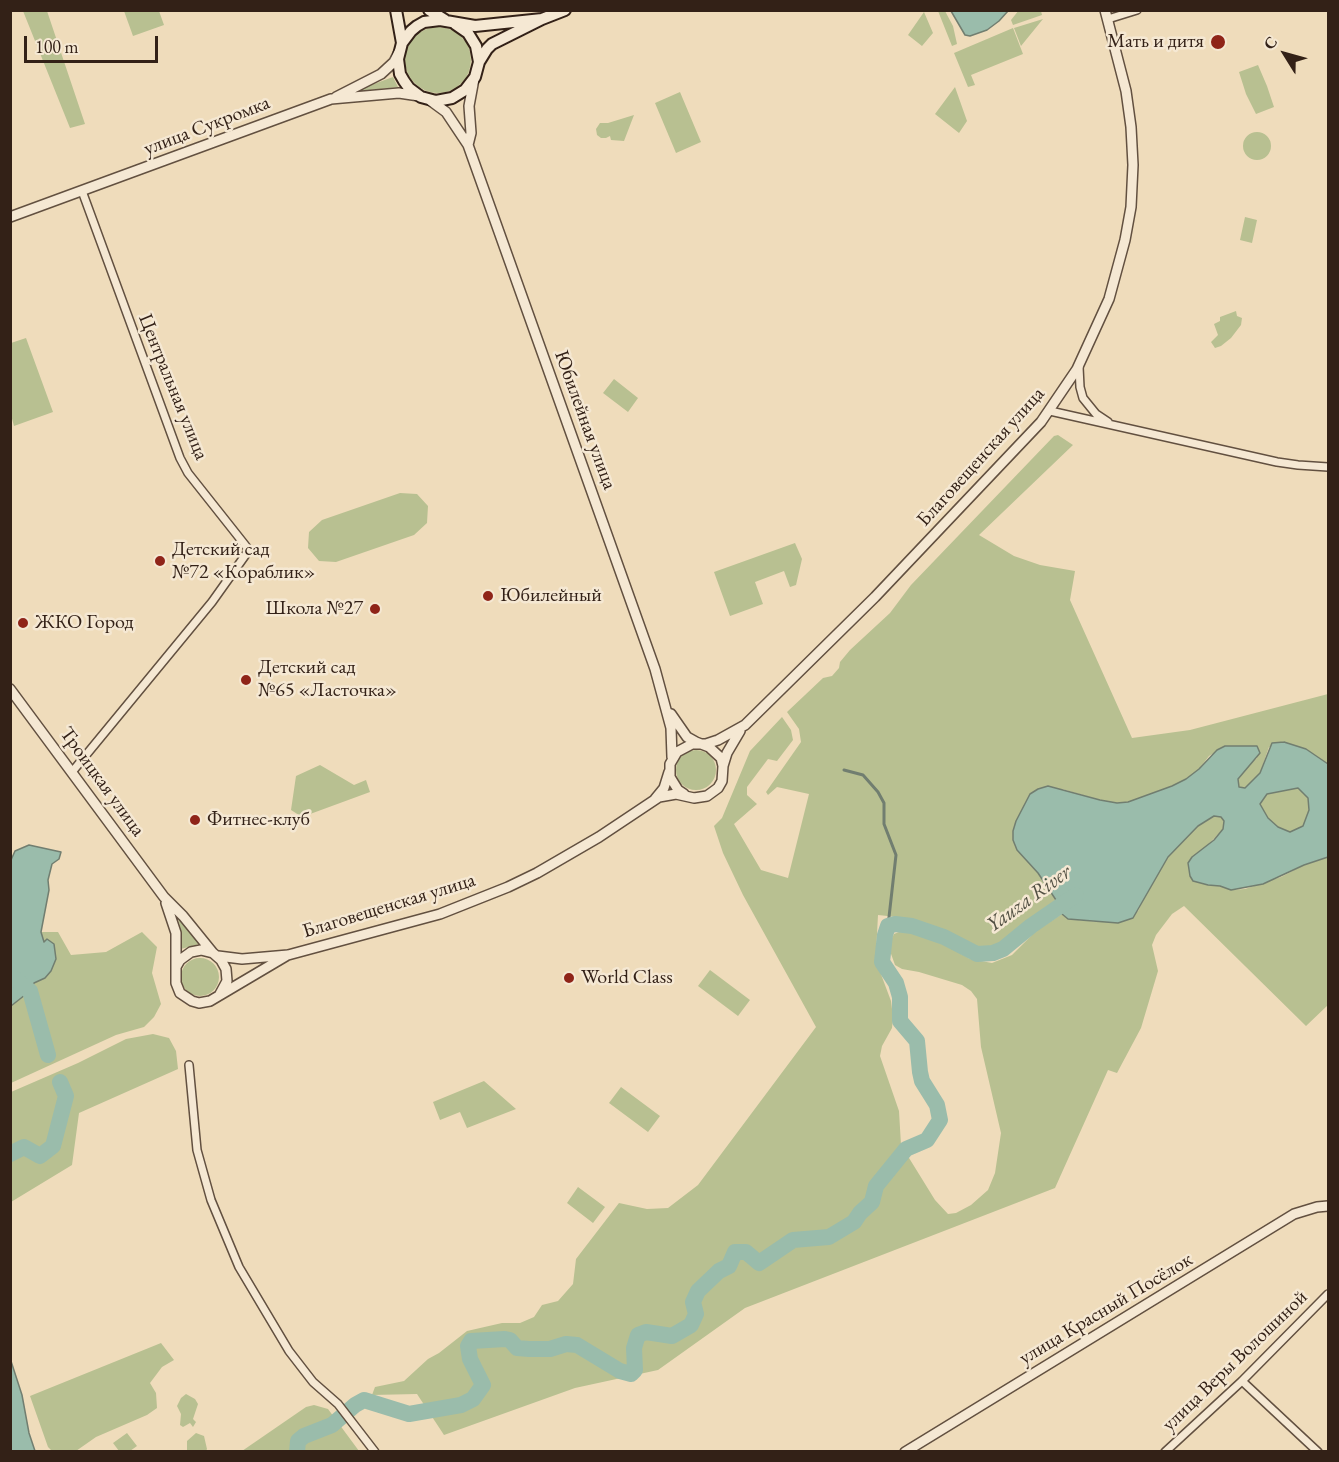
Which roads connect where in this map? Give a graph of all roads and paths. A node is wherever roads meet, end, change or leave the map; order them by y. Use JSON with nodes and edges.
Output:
{"nodes":[{"id":1,"x":396,"y":10,"type":"edge"},
{"id":2,"x":429,"y":10,"type":"edge"},
{"id":3,"x":565,"y":10,"type":"edge"},
{"id":4,"x":1137,"y":10,"type":"edge"},
{"id":5,"x":1107,"y":15,"type":"edge"},
{"id":6,"x":542,"y":19,"type":"junction"},
{"id":7,"x":452,"y":22,"type":"junction"},
{"id":8,"x":400,"y":47,"type":"junction"},
{"id":9,"x":479,"y":62,"type":"junction"},
{"id":10,"x":475,"y":77,"type":"junction"},
{"id":11,"x":425,"y":98,"type":"junction"},
{"id":12,"x":331,"y":99,"type":"junction"},
{"id":13,"x":468,"y":145,"type":"junction"},
{"id":14,"x":82,"y":191,"type":"junction"},
{"id":15,"x":10,"y":217,"type":"edge"},
{"id":16,"x":1080,"y":364,"type":"junction"},
{"id":17,"x":1050,"y":411,"type":"junction"},
{"id":18,"x":1116,"y":425,"type":"junction"},
{"id":19,"x":1329,"y":466,"type":"edge"},
{"id":20,"x":10,"y":689,"type":"edge"},
{"id":21,"x":667,"y":707,"type":"junction"},
{"id":22,"x":745,"y":725,"type":"junction"},
{"id":23,"x":701,"y":744,"type":"junction"},
{"id":24,"x":672,"y":759,"type":"junction"},
{"id":25,"x":723,"y":766,"type":"junction"},
{"id":26,"x":670,"y":769,"type":"junction"},
{"id":27,"x":72,"y":772,"type":"junction"},
{"id":28,"x":684,"y":794,"type":"junction"},
{"id":29,"x":655,"y":799,"type":"junction"},
{"id":30,"x":164,"y":897,"type":"junction"},
{"id":31,"x":215,"y":954,"type":"junction"},
{"id":32,"x":288,"y":955,"type":"junction"},
{"id":33,"x":176,"y":967,"type":"junction"},
{"id":34,"x":220,"y":994,"type":"junction"},
{"id":35,"x":189,"y":1065,"type":"dead end"},
{"id":36,"x":1329,"y":1206,"type":"edge"},
{"id":37,"x":1329,"y":1294,"type":"edge"},
{"id":38,"x":1242,"y":1381,"type":"junction"},
{"id":39,"x":375,"y":1452,"type":"edge"},
{"id":40,"x":905,"y":1452,"type":"edge"},
{"id":41,"x":1165,"y":1452,"type":"edge"},
{"id":42,"x":1318,"y":1452,"type":"edge"}],
"edges":[{"from":1,"to":8,"type":"main road"},
{"from":2,"to":7,"type":"main road"},
{"from":3,"to":6,"type":"main road"},
{"from":4,"to":5,"type":"street"},
{"from":5,"to":16,"type":"street","name":"Благовещенская улица"},
{"from":6,"to":7,"type":"main road"},
{"from":6,"to":9,"type":"main road"},
{"from":7,"to":8,"type":"main road"},
{"from":7,"to":9,"type":"main road"},
{"from":8,"to":11,"type":"main road"},
{"from":8,"to":12,"type":"street"},
{"from":9,"to":10,"type":"main road"},
{"from":10,"to":11,"type":"main road"},
{"from":10,"to":13,"type":"street","name":"Юбилейная улица"},
{"from":11,"to":12,"type":"street","name":"улица Сукромка"},
{"from":11,"to":13,"type":"street","name":"Юбилейная улица"},
{"from":12,"to":14,"type":"street","name":"улица Сукромка"},
{"from":13,"to":21,"type":"street","name":"Юбилейная улица"},
{"from":14,"to":15,"type":"street","name":"улица Сукромка"},
{"from":14,"to":27,"type":"street","name":"Центральная улица"},
{"from":16,"to":17,"type":"street","name":"Благовещенская улица"},
{"from":16,"to":18,"type":"street"},
{"from":17,"to":18,"type":"street"},
{"from":17,"to":22,"type":"street","name":"Благовещенская улица"},
{"from":18,"to":19,"type":"street"},
{"from":20,"to":27,"type":"street","name":"Троицкая улица"},
{"from":21,"to":23,"type":"street","name":"Юбилейная улица"},
{"from":21,"to":24,"type":"street","name":"Юбилейная улица"},
{"from":22,"to":23,"type":"street"},
{"from":22,"to":25,"type":"street"},
{"from":23,"to":24,"type":"street"},
{"from":23,"to":25,"type":"street"},
{"from":24,"to":26,"type":"street"},
{"from":25,"to":28,"type":"street"},
{"from":26,"to":28,"type":"street"},
{"from":26,"to":29,"type":"street"},
{"from":27,"to":30,"type":"street","name":"Троицкая улица"},
{"from":28,"to":29,"type":"street"},
{"from":29,"to":32,"type":"street","name":"Благовещенская улица"},
{"from":30,"to":31,"type":"street"},
{"from":30,"to":33,"type":"street"},
{"from":31,"to":32,"type":"street"},
{"from":31,"to":33,"type":"street"},
{"from":31,"to":34,"type":"street"},
{"from":32,"to":34,"type":"street"},
{"from":33,"to":34,"type":"street"},
{"from":35,"to":39,"type":"street"},
{"from":36,"to":40,"type":"street","name":"улица Красный Посёлок"},
{"from":37,"to":38,"type":"street","name":"улица Веры Волошиной"},
{"from":38,"to":41,"type":"street","name":"улица Веры Волошиной"},
{"from":38,"to":42,"type":"street"}]}
